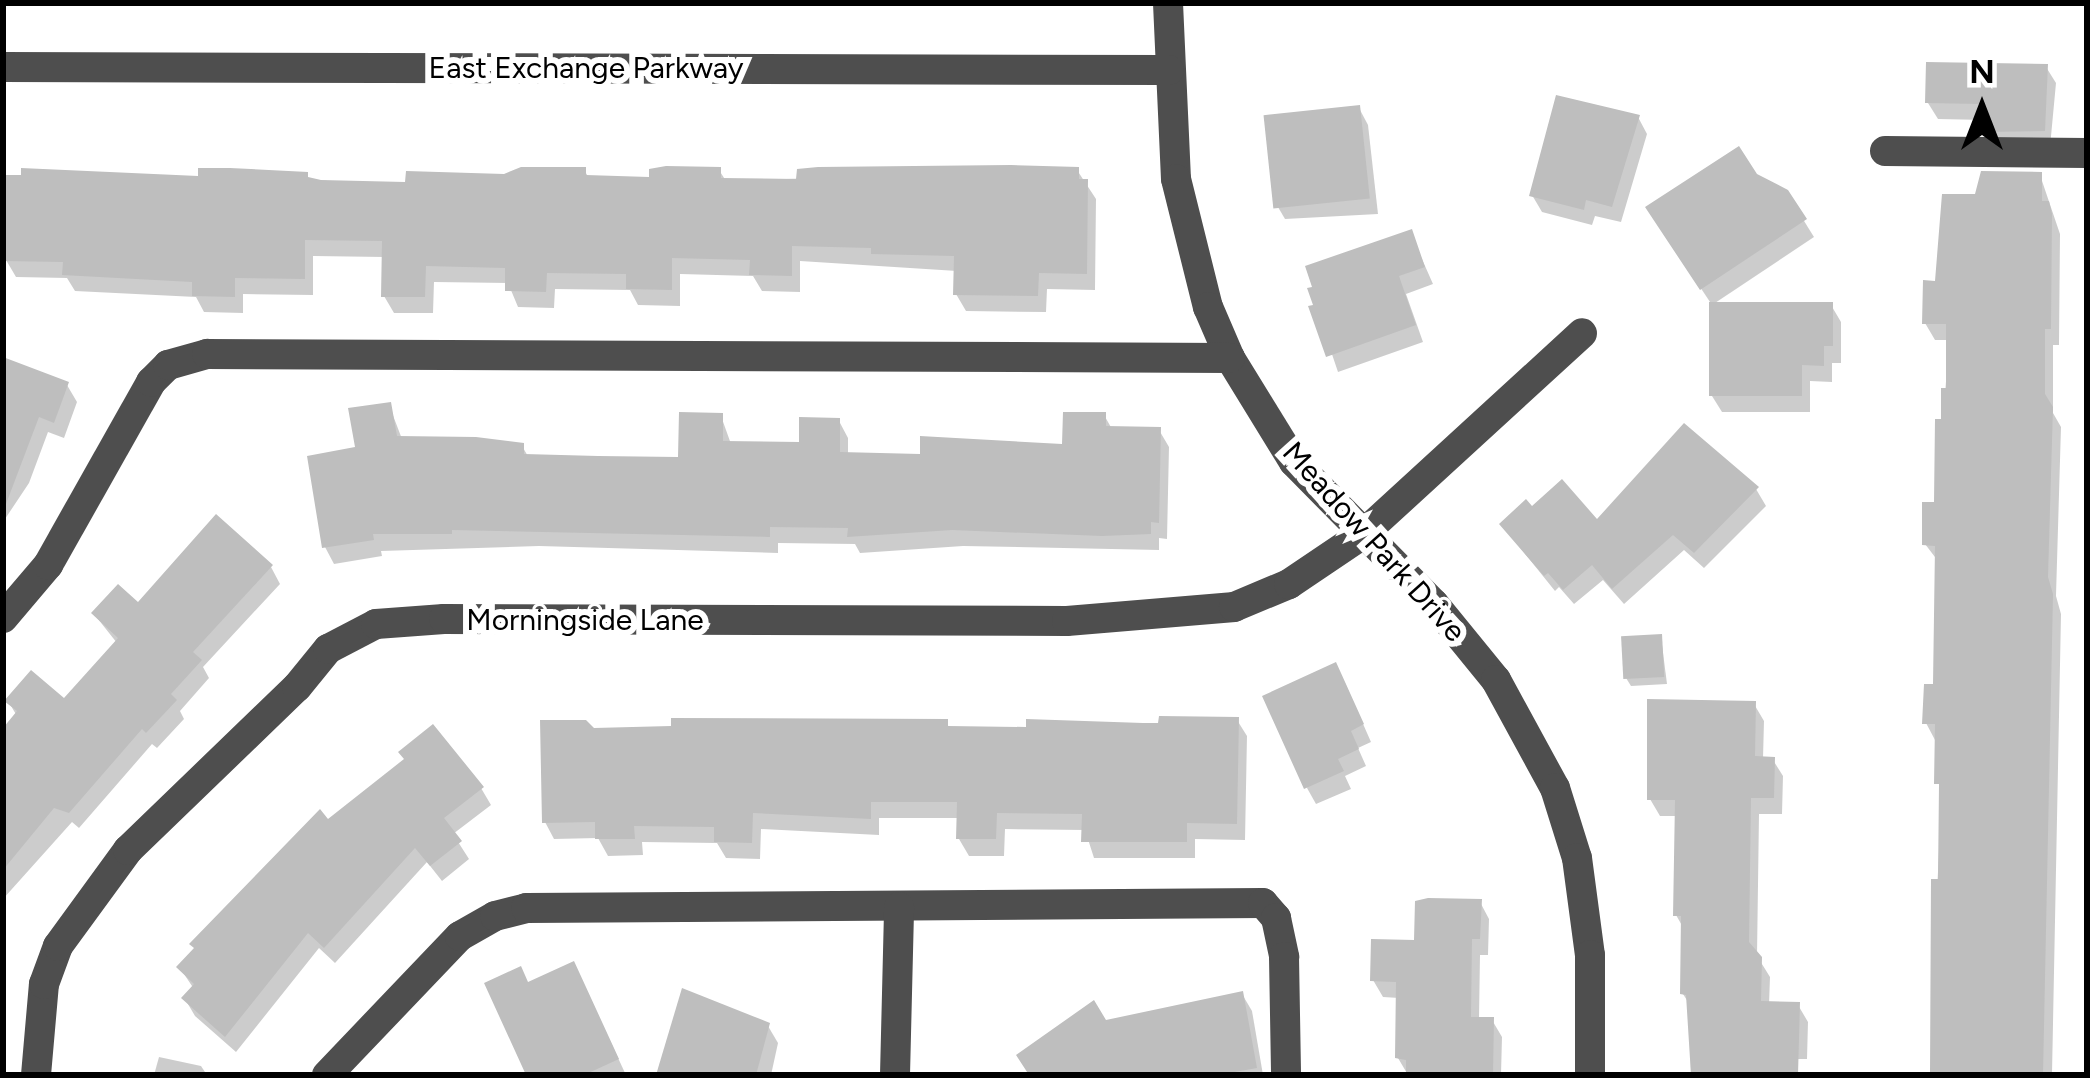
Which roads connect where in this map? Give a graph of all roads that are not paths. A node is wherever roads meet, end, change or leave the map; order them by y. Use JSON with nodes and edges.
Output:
{"nodes":[{"id":1,"x":1168,"y":3,"type":"edge"},
{"id":2,"x":3,"y":67,"type":"edge"},
{"id":3,"x":1169,"y":70,"type":"junction"},
{"id":4,"x":1885,"y":151,"type":"dead end"},
{"id":5,"x":2087,"y":153,"type":"edge"},
{"id":6,"x":1582,"y":333,"type":"dead end"},
{"id":7,"x":1230,"y":358,"type":"junction"},
{"id":8,"x":1363,"y":534,"type":"junction"},
{"id":9,"x":3,"y":618,"type":"edge"},
{"id":10,"x":899,"y":907,"type":"junction"},
{"id":11,"x":36,"y":1075,"type":"edge"},
{"id":12,"x":327,"y":1075,"type":"edge"},
{"id":13,"x":895,"y":1075,"type":"edge"},
{"id":14,"x":1286,"y":1075,"type":"edge"},
{"id":15,"x":1590,"y":1075,"type":"edge"}],
"edges":[{"from":1,"to":3,"type":"street","name":"Meadow Park Drive"},
{"from":2,"to":3,"type":"street","name":"East Exchange Parkway"},
{"from":3,"to":7,"type":"street","name":"Meadow Park Drive"},
{"from":4,"to":5,"type":"street"},
{"from":6,"to":8,"type":"street","name":"Morningside Lane"},
{"from":7,"to":8,"type":"street","name":"Meadow Park Drive"},
{"from":7,"to":9,"type":"street"},
{"from":8,"to":11,"type":"street","name":"Morningside Lane"},
{"from":8,"to":15,"type":"street","name":"Meadow Park Drive"},
{"from":10,"to":12,"type":"street"},
{"from":10,"to":13,"type":"street"},
{"from":10,"to":14,"type":"street"}]}
